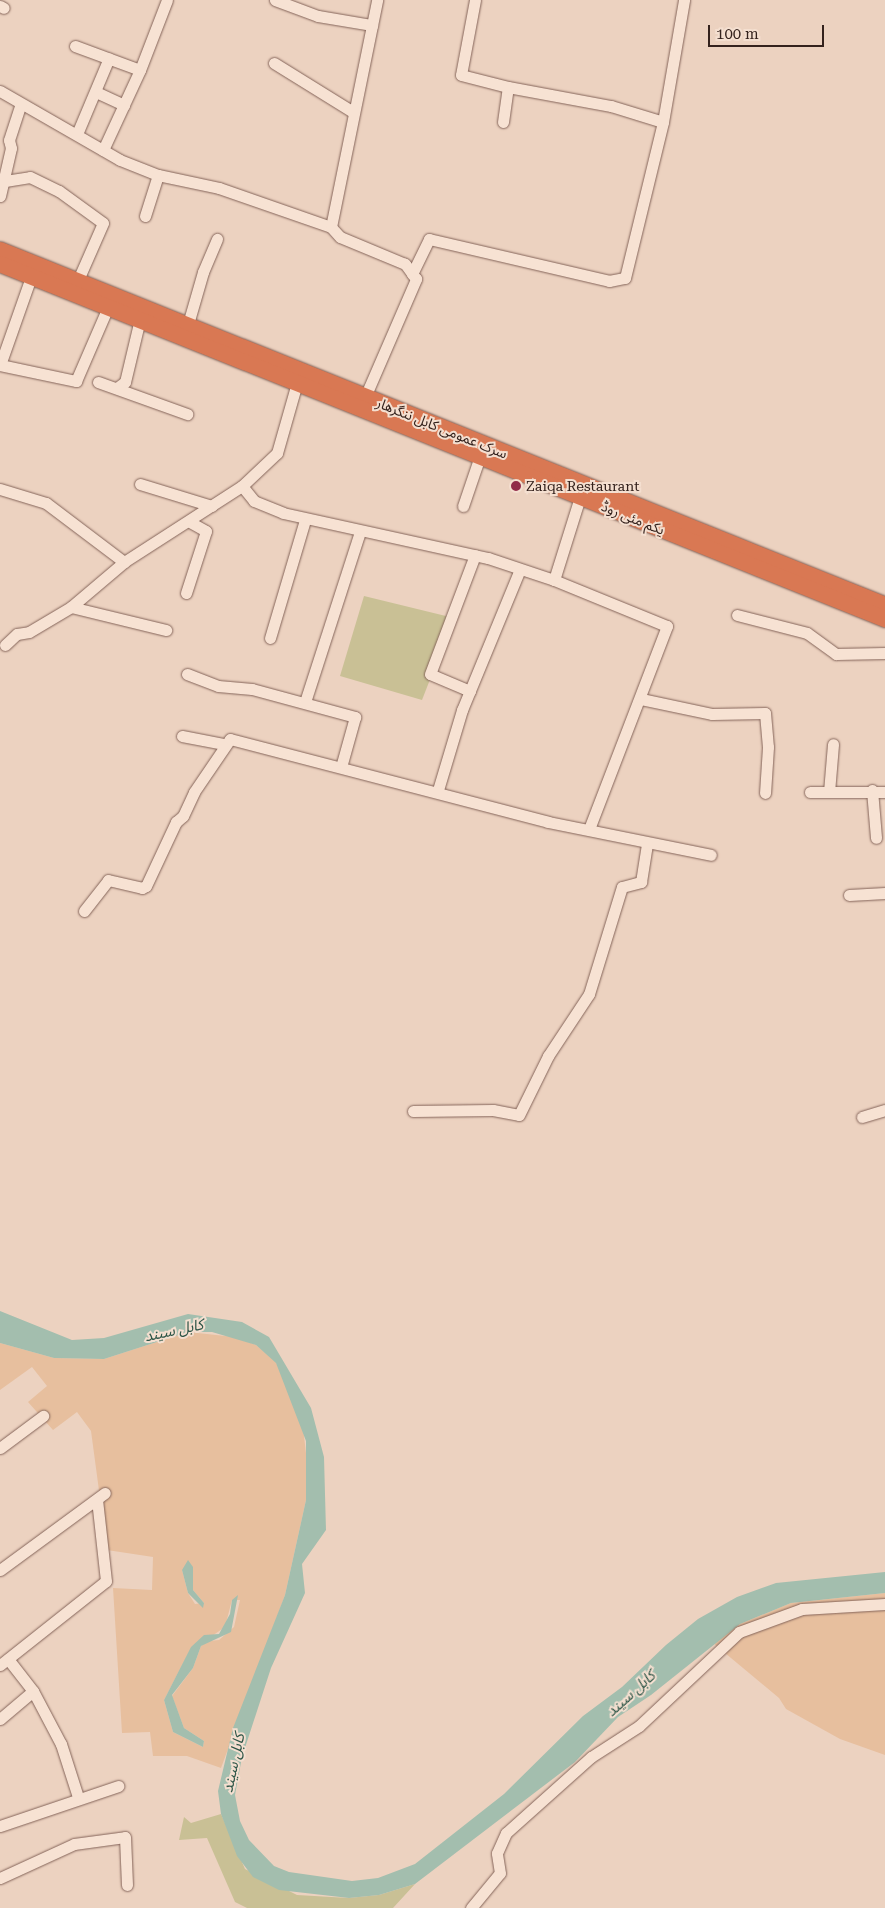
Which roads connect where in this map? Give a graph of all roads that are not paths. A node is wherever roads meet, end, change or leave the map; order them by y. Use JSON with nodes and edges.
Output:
{"nodes":[{"id":1,"x":167,"y":0,"type":"edge"},
{"id":2,"x":275,"y":0,"type":"edge"},
{"id":3,"x":377,"y":0,"type":"edge"},
{"id":4,"x":475,"y":0,"type":"edge"},
{"id":5,"x":684,"y":0,"type":"edge"},
{"id":6,"x":372,"y":25,"type":"junction"},
{"id":7,"x":75,"y":46,"type":"dead end"},
{"id":8,"x":109,"y":58,"type":"junction"},
{"id":9,"x":274,"y":63,"type":"dead end"},
{"id":10,"x":140,"y":70,"type":"junction"},
{"id":11,"x":508,"y":88,"type":"junction"},
{"id":12,"x":0,"y":91,"type":"edge"},
{"id":13,"x":96,"y":92,"type":"junction"},
{"id":14,"x":21,"y":104,"type":"junction"},
{"id":15,"x":124,"y":106,"type":"junction"},
{"id":16,"x":353,"y":112,"type":"junction"},
{"id":17,"x":503,"y":122,"type":"dead end"},
{"id":18,"x":663,"y":122,"type":"junction"},
{"id":19,"x":77,"y":134,"type":"junction"},
{"id":20,"x":102,"y":150,"type":"junction"},
{"id":21,"x":3,"y":174,"type":"edge"},
{"id":22,"x":158,"y":175,"type":"junction"},
{"id":23,"x":0,"y":196,"type":"edge"},
{"id":24,"x":145,"y":216,"type":"dead end"},
{"id":25,"x":331,"y":227,"type":"junction"},
{"id":26,"x":217,"y":239,"type":"dead end"},
{"id":27,"x":0,"y":250,"type":"edge"},
{"id":28,"x":0,"y":264,"type":"edge"},
{"id":29,"x":412,"y":274,"type":"junction"},
{"id":30,"x":32,"y":277,"type":"junction"},
{"id":31,"x":78,"y":280,"type":"junction"},
{"id":32,"x":108,"y":307,"type":"junction"},
{"id":33,"x":140,"y":319,"type":"junction"},
{"id":34,"x":188,"y":324,"type":"junction"},
{"id":35,"x":98,"y":382,"type":"dead end"},
{"id":36,"x":297,"y":383,"type":"junction"},
{"id":37,"x":117,"y":388,"type":"junction"},
{"id":38,"x":365,"y":404,"type":"junction"},
{"id":39,"x":187,"y":414,"type":"dead end"},
{"id":40,"x":480,"y":456,"type":"junction"},
{"id":41,"x":140,"y":484,"type":"dead end"},
{"id":42,"x":242,"y":486,"type":"junction"},
{"id":43,"x":0,"y":489,"type":"edge"},
{"id":44,"x":580,"y":497,"type":"junction"},
{"id":45,"x":212,"y":506,"type":"junction"},
{"id":46,"x":462,"y":506,"type":"dead end"},
{"id":47,"x":305,"y":520,"type":"junction"},
{"id":48,"x":190,"y":522,"type":"junction"},
{"id":49,"x":360,"y":532,"type":"junction"},
{"id":50,"x":475,"y":555,"type":"junction"},
{"id":51,"x":124,"y":562,"type":"junction"},
{"id":52,"x":520,"y":568,"type":"junction"},
{"id":53,"x":554,"y":580,"type":"junction"},
{"id":54,"x":186,"y":593,"type":"dead end"},
{"id":55,"x":885,"y":605,"type":"edge"},
{"id":56,"x":71,"y":607,"type":"junction"},
{"id":57,"x":737,"y":615,"type":"dead end"},
{"id":58,"x":885,"y":619,"type":"edge"},
{"id":59,"x":166,"y":630,"type":"dead end"},
{"id":60,"x":270,"y":638,"type":"dead end"},
{"id":61,"x":5,"y":645,"type":"dead end"},
{"id":62,"x":885,"y":652,"type":"edge"},
{"id":63,"x":187,"y":674,"type":"dead end"},
{"id":64,"x":470,"y":691,"type":"junction"},
{"id":65,"x":641,"y":699,"type":"junction"},
{"id":66,"x":305,"y":702,"type":"junction"},
{"id":67,"x":182,"y":736,"type":"dead end"},
{"id":68,"x":224,"y":744,"type":"junction"},
{"id":69,"x":834,"y":744,"type":"dead end"},
{"id":70,"x":341,"y":766,"type":"junction"},
{"id":71,"x":438,"y":790,"type":"junction"},
{"id":72,"x":872,"y":790,"type":"junction"},
{"id":73,"x":765,"y":792,"type":"dead end"},
{"id":74,"x":810,"y":792,"type":"dead end"},
{"id":75,"x":829,"y":792,"type":"junction"},
{"id":76,"x":885,"y":792,"type":"edge"},
{"id":77,"x":589,"y":829,"type":"junction"},
{"id":78,"x":876,"y":838,"type":"dead end"},
{"id":79,"x":647,"y":843,"type":"junction"},
{"id":80,"x":711,"y":855,"type":"dead end"},
{"id":81,"x":885,"y":893,"type":"edge"},
{"id":82,"x":848,"y":895,"type":"dead end"},
{"id":83,"x":84,"y":911,"type":"dead end"},
{"id":84,"x":885,"y":1110,"type":"edge"},
{"id":85,"x":413,"y":1111,"type":"dead end"},
{"id":86,"x":862,"y":1117,"type":"dead end"},
{"id":87,"x":44,"y":1416,"type":"dead end"},
{"id":88,"x":0,"y":1448,"type":"edge"},
{"id":89,"x":0,"y":1570,"type":"edge"},
{"id":90,"x":885,"y":1604,"type":"edge"},
{"id":91,"x":4,"y":1662,"type":"edge"},
{"id":92,"x":33,"y":1691,"type":"junction"},
{"id":93,"x":0,"y":1719,"type":"edge"},
{"id":94,"x":118,"y":1786,"type":"dead end"},
{"id":95,"x":78,"y":1797,"type":"junction"},
{"id":96,"x":0,"y":1826,"type":"edge"},
{"id":97,"x":0,"y":1878,"type":"edge"},
{"id":98,"x":127,"y":1885,"type":"dead end"},
{"id":99,"x":471,"y":1908,"type":"edge"}],
"edges":[{"from":1,"to":10,"type":"street"},
{"from":2,"to":6,"type":"street"},
{"from":3,"to":6,"type":"street"},
{"from":4,"to":11,"type":"street"},
{"from":5,"to":18,"type":"street"},
{"from":6,"to":16,"type":"street"},
{"from":7,"to":8,"type":"street"},
{"from":8,"to":10,"type":"street"},
{"from":8,"to":13,"type":"street"},
{"from":9,"to":16,"type":"street"},
{"from":10,"to":15,"type":"street"},
{"from":11,"to":17,"type":"street"},
{"from":11,"to":18,"type":"street"},
{"from":12,"to":14,"type":"street"},
{"from":13,"to":15,"type":"street"},
{"from":13,"to":19,"type":"street"},
{"from":14,"to":19,"type":"street"},
{"from":14,"to":21,"type":"street"},
{"from":15,"to":20,"type":"street"},
{"from":16,"to":25,"type":"street"},
{"from":18,"to":29,"type":"street"},
{"from":19,"to":20,"type":"street"},
{"from":20,"to":22,"type":"street"},
{"from":21,"to":23,"type":"street"},
{"from":21,"to":31,"type":"street"},
{"from":22,"to":24,"type":"street"},
{"from":22,"to":25,"type":"street"},
{"from":25,"to":29,"type":"street"},
{"from":26,"to":34,"type":"street"},
{"from":27,"to":31,"type":"highway","name":"سرک عمومی کابل ننگرهار"},
{"from":28,"to":30,"type":"highway","name":"سرک عمومی کابل ننگرهار"},
{"from":29,"to":38,"type":"street"},
{"from":30,"to":32,"type":"highway","name":"سرک عمومی کابل ننگرهار"},
{"from":30,"to":32,"type":"street"},
{"from":31,"to":34,"type":"highway","name":"سرک عمومی کابل ننگرهار"},
{"from":32,"to":33,"type":"highway","name":"سرک عمومی کابل ننگرهار"},
{"from":33,"to":36,"type":"highway","name":"سرک عمومی کابل ننگرهار"},
{"from":33,"to":37,"type":"street"},
{"from":34,"to":38,"type":"highway","name":"سرک عمومی کابل ننگرهار"},
{"from":35,"to":37,"type":"street"},
{"from":36,"to":38,"type":"highway","name":"سرک عمومی کابل ننگرهار"},
{"from":36,"to":42,"type":"street"},
{"from":37,"to":39,"type":"street"},
{"from":38,"to":40,"type":"highway","name":"یکم مئی روڈ"},
{"from":38,"to":55,"type":"highway","name":"سرک عمومی کابل ننگرهار"},
{"from":40,"to":44,"type":"highway","name":"یکم مئی روڈ"},
{"from":40,"to":46,"type":"street"},
{"from":41,"to":45,"type":"street"},
{"from":42,"to":45,"type":"street"},
{"from":42,"to":47,"type":"street"},
{"from":43,"to":51,"type":"street"},
{"from":44,"to":53,"type":"street"},
{"from":44,"to":58,"type":"highway","name":"یکم مئی روڈ"},
{"from":45,"to":48,"type":"street"},
{"from":47,"to":49,"type":"street"},
{"from":47,"to":60,"type":"street"},
{"from":48,"to":51,"type":"street"},
{"from":48,"to":54,"type":"street"},
{"from":49,"to":50,"type":"street"},
{"from":49,"to":66,"type":"street"},
{"from":50,"to":52,"type":"street"},
{"from":50,"to":64,"type":"street"},
{"from":51,"to":56,"type":"street"},
{"from":52,"to":53,"type":"street"},
{"from":52,"to":64,"type":"street"},
{"from":53,"to":65,"type":"street"},
{"from":56,"to":59,"type":"street"},
{"from":56,"to":61,"type":"street"},
{"from":57,"to":62,"type":"street"},
{"from":63,"to":66,"type":"street"},
{"from":64,"to":71,"type":"street"},
{"from":65,"to":73,"type":"street"},
{"from":65,"to":77,"type":"street"},
{"from":66,"to":70,"type":"street"},
{"from":67,"to":68,"type":"street"},
{"from":68,"to":70,"type":"street"},
{"from":68,"to":83,"type":"street"},
{"from":69,"to":75,"type":"street"},
{"from":70,"to":71,"type":"street"},
{"from":71,"to":77,"type":"street"},
{"from":72,"to":75,"type":"street"},
{"from":72,"to":76,"type":"street"},
{"from":72,"to":78,"type":"street"},
{"from":74,"to":75,"type":"street"},
{"from":77,"to":79,"type":"street"},
{"from":79,"to":80,"type":"street"},
{"from":79,"to":85,"type":"street"},
{"from":81,"to":82,"type":"street"},
{"from":84,"to":86,"type":"street"},
{"from":87,"to":88,"type":"street"},
{"from":89,"to":91,"type":"street"},
{"from":90,"to":99,"type":"street"},
{"from":91,"to":92,"type":"street"},
{"from":92,"to":93,"type":"street"},
{"from":92,"to":95,"type":"street"},
{"from":94,"to":95,"type":"street"},
{"from":95,"to":96,"type":"street"},
{"from":97,"to":98,"type":"street"}]}
